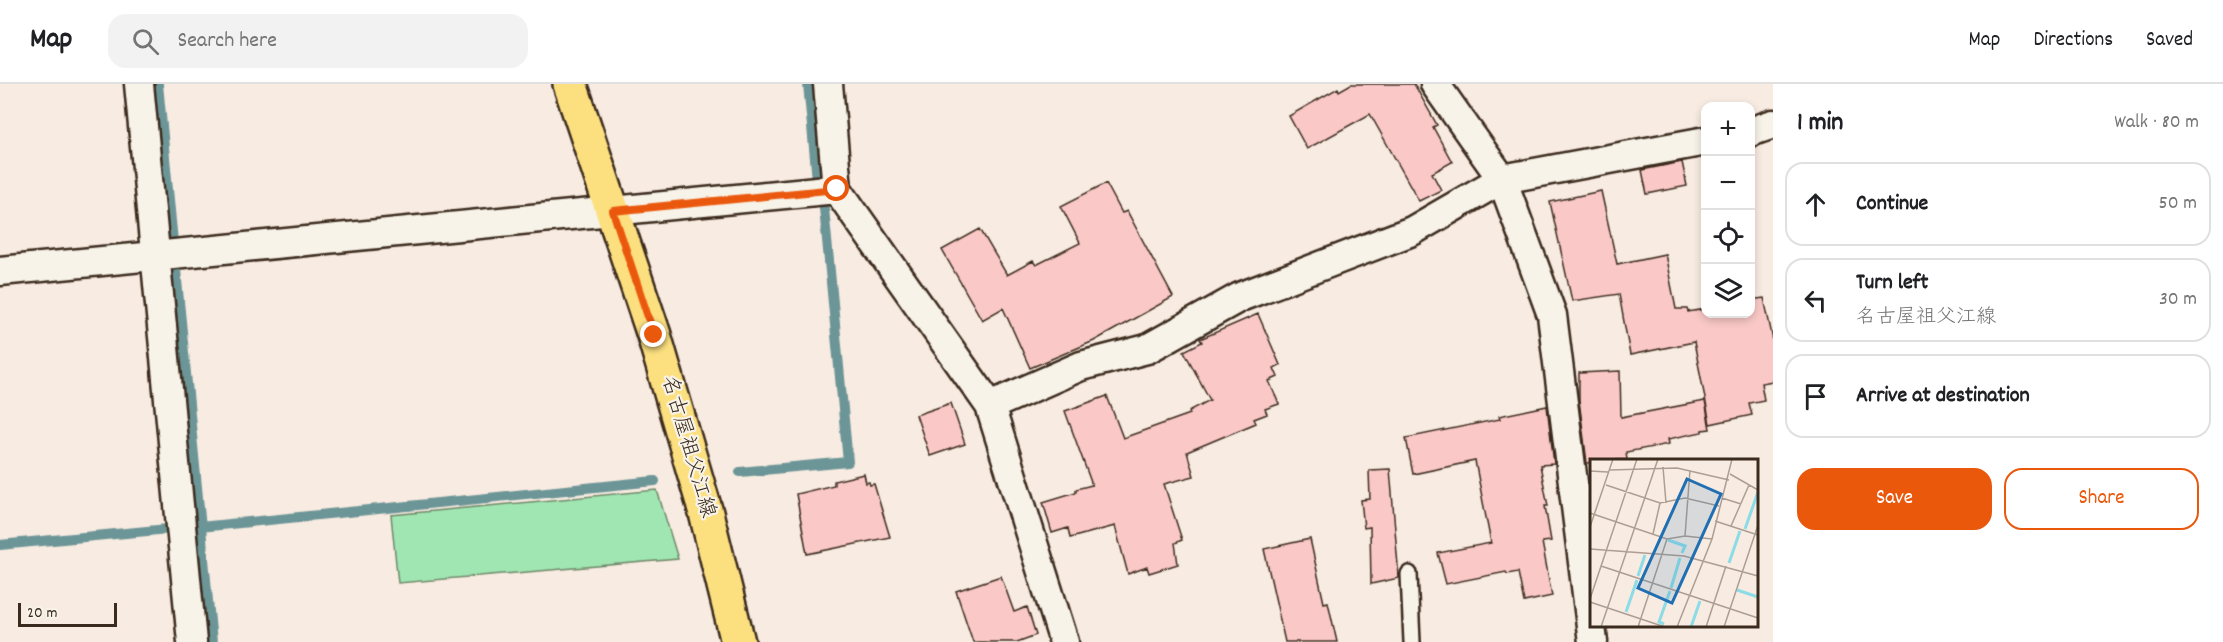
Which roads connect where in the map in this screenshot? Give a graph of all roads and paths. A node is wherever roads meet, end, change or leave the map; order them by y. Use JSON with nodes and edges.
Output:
{"nodes":[{"id":1,"x":139,"y":84,"type":"edge"},
{"id":2,"x":570,"y":84,"type":"edge"},
{"id":3,"x":828,"y":84,"type":"edge"},
{"id":4,"x":1435,"y":84,"type":"edge"},
{"id":5,"x":1773,"y":124,"type":"edge"},
{"id":6,"x":1755,"y":130,"type":"edge"},
{"id":7,"x":1701,"y":142,"type":"edge"},
{"id":8,"x":1502,"y":179,"type":"junction"},
{"id":9,"x":837,"y":189,"type":"junction"},
{"id":10,"x":613,"y":211,"type":"junction"},
{"id":11,"x":156,"y":256,"type":"junction"},
{"id":12,"x":0,"y":271,"type":"edge"},
{"id":13,"x":990,"y":406,"type":"junction"},
{"id":14,"x":1409,"y":574,"type":"dead end"},
{"id":15,"x":1590,"y":618,"type":"edge"},
{"id":16,"x":1591,"y":627,"type":"edge"},
{"id":17,"x":192,"y":642,"type":"edge"},
{"id":18,"x":738,"y":642,"type":"edge"},
{"id":19,"x":1064,"y":642,"type":"edge"},
{"id":20,"x":1412,"y":642,"type":"edge"},
{"id":21,"x":1593,"y":642,"type":"edge"}],
"edges":[{"from":1,"to":11,"type":"street"},
{"from":2,"to":10,"type":"main road","name":"名古屋祖父江線"},
{"from":3,"to":9,"type":"street"},
{"from":4,"to":8,"type":"street"},
{"from":5,"to":6,"type":"street"},
{"from":7,"to":8,"type":"street"},
{"from":8,"to":13,"type":"street"},
{"from":8,"to":15,"type":"street"},
{"from":9,"to":10,"type":"street"},
{"from":9,"to":13,"type":"street"},
{"from":10,"to":11,"type":"street"},
{"from":10,"to":18,"type":"main road","name":"名古屋祖父江線"},
{"from":11,"to":12,"type":"street"},
{"from":11,"to":17,"type":"street"},
{"from":13,"to":19,"type":"street"},
{"from":14,"to":20,"type":"lane"},
{"from":16,"to":21,"type":"street"}]}
